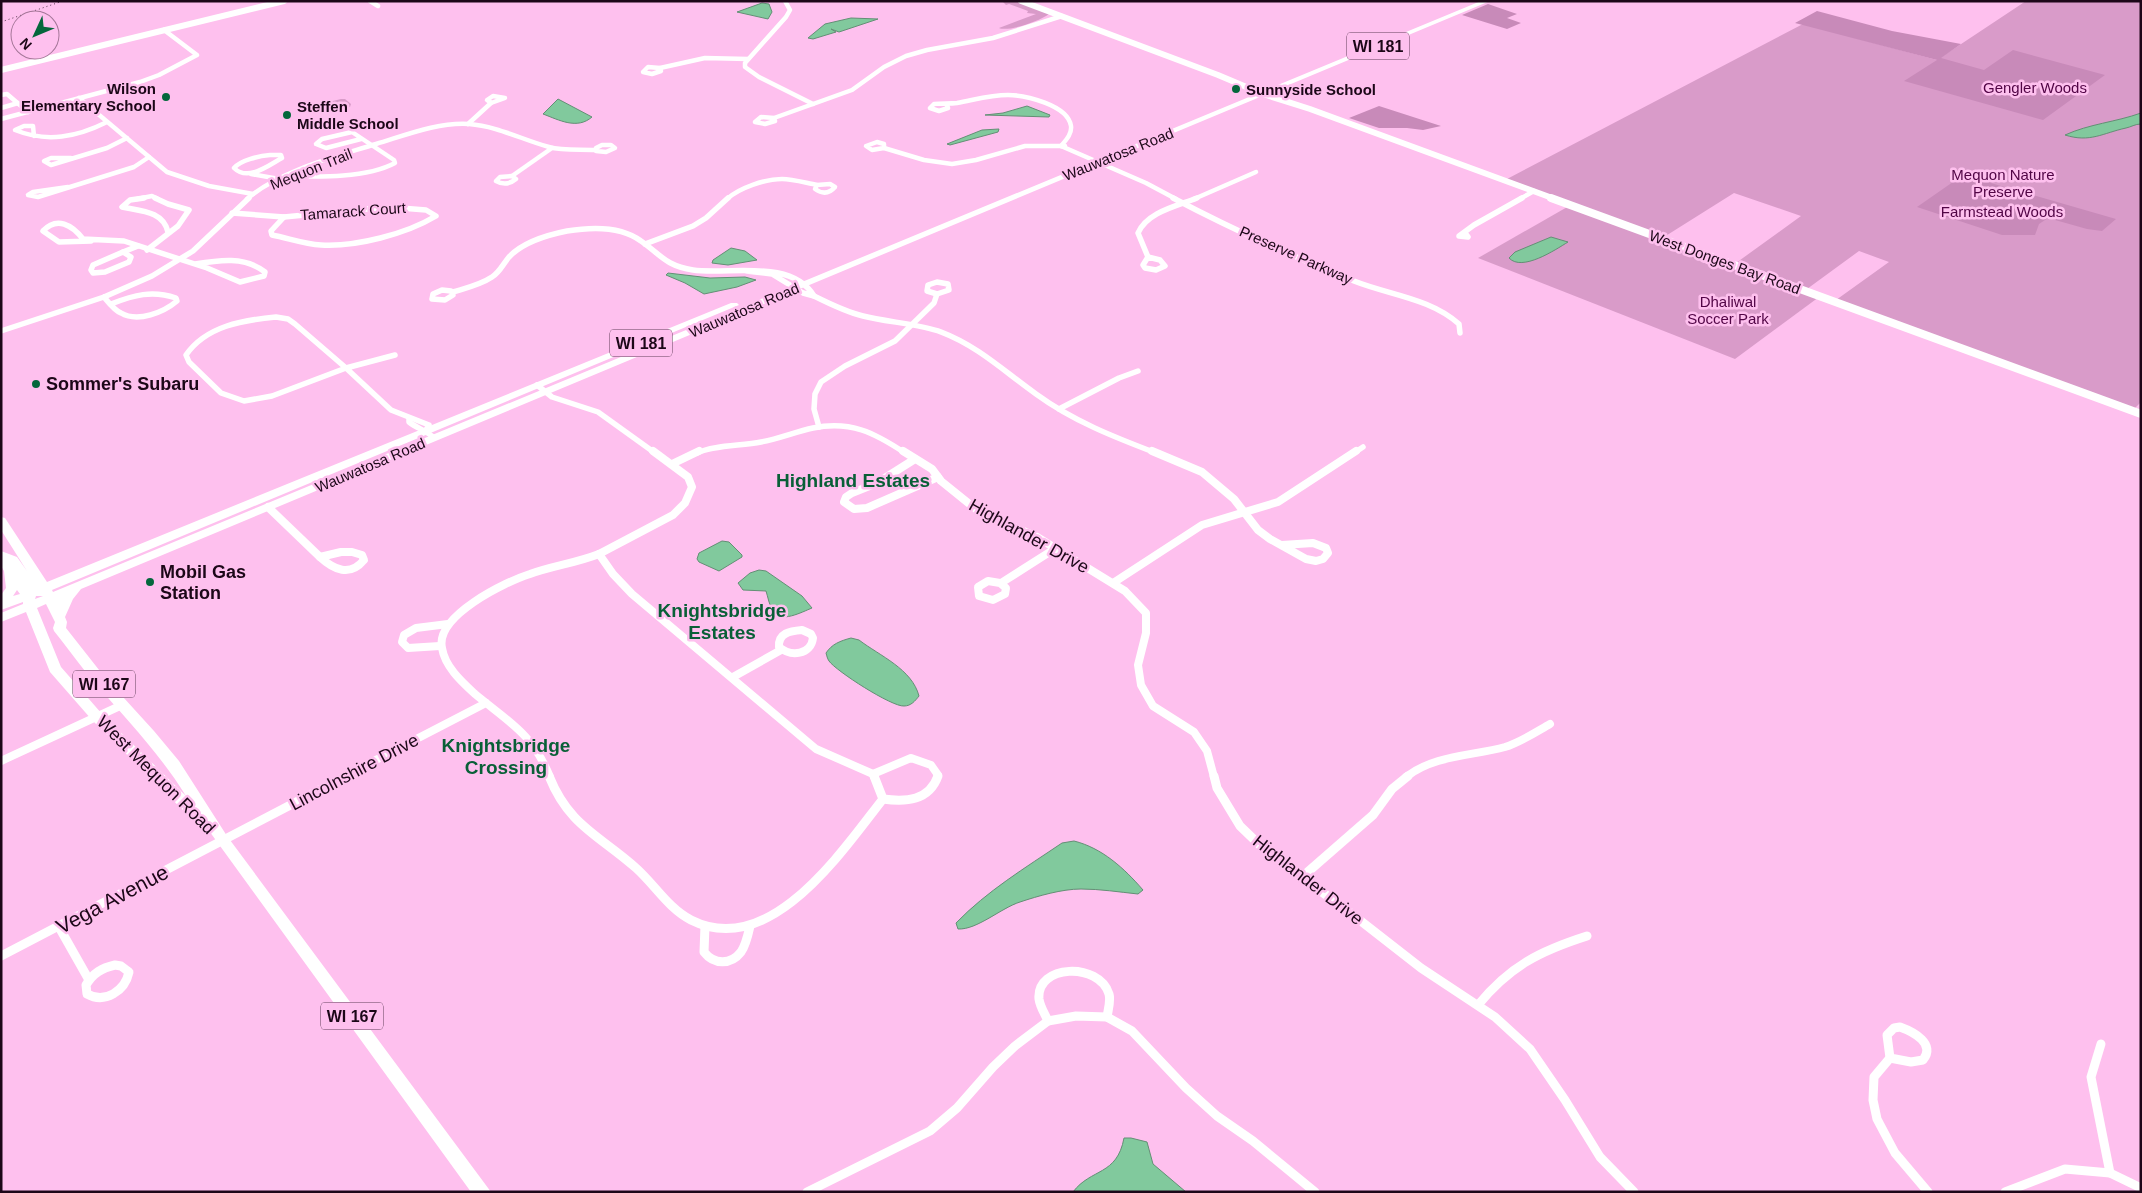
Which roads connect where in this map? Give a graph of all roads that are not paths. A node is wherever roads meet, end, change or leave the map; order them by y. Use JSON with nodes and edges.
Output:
{"nodes":[{"id":1,"x":284,"y":1,"type":"edge"},
{"id":2,"x":370,"y":1,"type":"edge"},
{"id":3,"x":785,"y":1,"type":"edge"},
{"id":4,"x":1021,"y":1,"type":"edge"},
{"id":5,"x":1471,"y":1,"type":"edge"},
{"id":6,"x":1486,"y":1,"type":"edge"},
{"id":7,"x":378,"y":6,"type":"dead end"},
{"id":8,"x":1059,"y":15,"type":"junction"},
{"id":9,"x":164,"y":30,"type":"junction"},
{"id":10,"x":748,"y":60,"type":"junction"},
{"id":11,"x":660,"y":68,"type":"dead end"},
{"id":12,"x":1,"y":70,"type":"edge"},
{"id":13,"x":1262,"y":91,"type":"junction"},
{"id":14,"x":1,"y":95,"type":"edge"},
{"id":15,"x":79,"y":98,"type":"junction"},
{"id":16,"x":17,"y":102,"type":"junction"},
{"id":17,"x":491,"y":103,"type":"dead end"},
{"id":18,"x":813,"y":104,"type":"junction"},
{"id":19,"x":947,"y":105,"type":"dead end"},
{"id":20,"x":1,"y":106,"type":"edge"},
{"id":21,"x":28,"y":112,"type":"junction"},
{"id":22,"x":774,"y":118,"type":"dead end"},
{"id":23,"x":1,"y":119,"type":"edge"},
{"id":24,"x":107,"y":122,"type":"junction"},
{"id":25,"x":468,"y":124,"type":"junction"},
{"id":26,"x":34,"y":136,"type":"dead end"},
{"id":27,"x":127,"y":138,"type":"junction"},
{"id":28,"x":361,"y":139,"type":"junction"},
{"id":29,"x":372,"y":145,"type":"junction"},
{"id":30,"x":1061,"y":146,"type":"junction"},
{"id":31,"x":552,"y":148,"type":"junction"},
{"id":32,"x":884,"y":148,"type":"dead end"},
{"id":33,"x":595,"y":150,"type":"dead end"},
{"id":34,"x":149,"y":157,"type":"junction"},
{"id":35,"x":71,"y":158,"type":"dead end"},
{"id":36,"x":1096,"y":159,"type":"junction"},
{"id":37,"x":1256,"y":172,"type":"dead end"},
{"id":38,"x":251,"y":174,"type":"junction"},
{"id":39,"x":287,"y":176,"type":"junction"},
{"id":40,"x":512,"y":176,"type":"dead end"},
{"id":41,"x":279,"y":179,"type":"junction"},
{"id":42,"x":818,"y":185,"type":"dead end"},
{"id":43,"x":68,"y":187,"type":"junction"},
{"id":44,"x":1534,"y":191,"type":"junction"},
{"id":45,"x":252,"y":194,"type":"junction"},
{"id":46,"x":1183,"y":203,"type":"junction"},
{"id":47,"x":232,"y":213,"type":"junction"},
{"id":48,"x":284,"y":217,"type":"junction"},
{"id":49,"x":168,"y":232,"type":"junction"},
{"id":50,"x":1465,"y":233,"type":"dead end"},
{"id":51,"x":91,"y":241,"type":"junction"},
{"id":52,"x":645,"y":244,"type":"junction"},
{"id":53,"x":138,"y":246,"type":"junction"},
{"id":54,"x":148,"y":250,"type":"junction"},
{"id":55,"x":123,"y":252,"type":"junction"},
{"id":56,"x":1148,"y":257,"type":"dead end"},
{"id":57,"x":179,"y":260,"type":"junction"},
{"id":58,"x":195,"y":264,"type":"junction"},
{"id":59,"x":796,"y":284,"type":"junction"},
{"id":60,"x":453,"y":292,"type":"dead end"},
{"id":61,"x":937,"y":294,"type":"dead end"},
{"id":62,"x":104,"y":297,"type":"junction"},
{"id":63,"x":111,"y":304,"type":"junction"},
{"id":64,"x":911,"y":326,"type":"junction"},
{"id":65,"x":1,"y":331,"type":"edge"},
{"id":66,"x":1460,"y":333,"type":"dead end"},
{"id":67,"x":395,"y":354,"type":"dead end"},
{"id":68,"x":346,"y":368,"type":"junction"},
{"id":69,"x":1138,"y":370,"type":"dead end"},
{"id":70,"x":542,"y":388,"type":"junction"},
{"id":71,"x":1059,"y":410,"type":"junction"},
{"id":72,"x":2141,"y":414,"type":"edge"},
{"id":73,"x":819,"y":427,"type":"junction"},
{"id":74,"x":430,"y":434,"type":"junction"},
{"id":75,"x":1363,"y":447,"type":"dead end"},
{"id":76,"x":915,"y":459,"type":"junction"},
{"id":77,"x":672,"y":464,"type":"junction"},
{"id":78,"x":938,"y":477,"type":"junction"},
{"id":79,"x":268,"y":508,"type":"junction"},
{"id":80,"x":1243,"y":512,"type":"junction"},
{"id":81,"x":1,"y":521,"type":"edge"},
{"id":82,"x":160,"y":541,"type":"junction"},
{"id":83,"x":1282,"y":545,"type":"junction"},
{"id":84,"x":1056,"y":548,"type":"junction"},
{"id":85,"x":599,"y":554,"type":"junction"},
{"id":86,"x":1,"y":556,"type":"edge"},
{"id":87,"x":320,"y":557,"type":"junction"},
{"id":88,"x":9,"y":568,"type":"junction"},
{"id":89,"x":85,"y":572,"type":"junction"},
{"id":90,"x":37,"y":574,"type":"junction"},
{"id":91,"x":1001,"y":583,"type":"dead end"},
{"id":92,"x":1113,"y":583,"type":"junction"},
{"id":93,"x":80,"y":585,"type":"junction"},
{"id":94,"x":38,"y":597,"type":"junction"},
{"id":95,"x":1,"y":606,"type":"edge"},
{"id":96,"x":1,"y":613,"type":"edge"},
{"id":97,"x":1,"y":619,"type":"edge"},
{"id":98,"x":59,"y":622,"type":"junction"},
{"id":99,"x":448,"y":624,"type":"junction"},
{"id":100,"x":38,"y":630,"type":"junction"},
{"id":101,"x":440,"y":646,"type":"junction"},
{"id":102,"x":781,"y":650,"type":"dead end"},
{"id":103,"x":733,"y":677,"type":"junction"},
{"id":104,"x":486,"y":703,"type":"junction"},
{"id":105,"x":122,"y":705,"type":"junction"},
{"id":106,"x":97,"y":716,"type":"junction"},
{"id":107,"x":1550,"y":724,"type":"dead end"},
{"id":108,"x":1,"y":760,"type":"edge"},
{"id":109,"x":873,"y":774,"type":"junction"},
{"id":110,"x":883,"y":799,"type":"junction"},
{"id":111,"x":222,"y":840,"type":"junction"},
{"id":112,"x":1302,"y":877,"type":"junction"},
{"id":113,"x":705,"y":926,"type":"junction"},
{"id":114,"x":750,"y":926,"type":"junction"},
{"id":115,"x":58,"y":927,"type":"junction"},
{"id":116,"x":1587,"y":936,"type":"dead end"},
{"id":117,"x":1,"y":956,"type":"edge"},
{"id":118,"x":89,"y":980,"type":"dead end"},
{"id":119,"x":1478,"y":1006,"type":"junction"},
{"id":120,"x":1107,"y":1017,"type":"junction"},
{"id":121,"x":1048,"y":1021,"type":"junction"},
{"id":122,"x":2101,"y":1044,"type":"dead end"},
{"id":123,"x":1890,"y":1058,"type":"dead end"},
{"id":124,"x":2110,"y":1173,"type":"junction"},
{"id":125,"x":2141,"y":1188,"type":"edge"},
{"id":126,"x":482,"y":1192,"type":"edge"},
{"id":127,"x":807,"y":1192,"type":"edge"},
{"id":128,"x":1315,"y":1192,"type":"edge"},
{"id":129,"x":1634,"y":1192,"type":"edge"},
{"id":130,"x":1928,"y":1192,"type":"edge"},
{"id":131,"x":2005,"y":1192,"type":"edge"}],
"edges":[{"from":1,"to":9,"type":"street"},
{"from":2,"to":7,"type":"street"},
{"from":3,"to":10,"type":"street"},
{"from":4,"to":8,"type":"street","name":"West Donges Bay Road"},
{"from":5,"to":13,"type":"main road","number":"WI 181"},
{"from":6,"to":13,"type":"main road","name":"Wauwatosa Road","number":"WI 181"},
{"from":8,"to":13,"type":"street","name":"West Donges Bay Road"},
{"from":8,"to":18,"type":"street"},
{"from":9,"to":12,"type":"street"},
{"from":9,"to":15,"type":"street"},
{"from":10,"to":11,"type":"street"},
{"from":10,"to":18,"type":"street"},
{"from":13,"to":36,"type":"main road","name":"Wauwatosa Road","number":"WI 181"},
{"from":13,"to":36,"type":"main road","name":"Wauwatosa Road","number":"WI 181"},
{"from":13,"to":44,"type":"street","name":"West Donges Bay Road"},
{"from":14,"to":16,"type":"street"},
{"from":15,"to":21,"type":"street"},
{"from":15,"to":24,"type":"street"},
{"from":16,"to":20,"type":"street"},
{"from":16,"to":21,"type":"street"},
{"from":17,"to":25,"type":"street"},
{"from":18,"to":22,"type":"street"},
{"from":19,"to":30,"type":"street"},
{"from":21,"to":23,"type":"street"},
{"from":24,"to":26,"type":"street"},
{"from":24,"to":27,"type":"street"},
{"from":25,"to":29,"type":"street","name":"Mequon Trail"},
{"from":25,"to":31,"type":"street","name":"Mequon Trail"},
{"from":27,"to":34,"type":"street"},
{"from":27,"to":35,"type":"street"},
{"from":28,"to":28,"type":"street"},
{"from":28,"to":29,"type":"street"},
{"from":29,"to":39,"type":"street","name":"Mequon Trail"},
{"from":29,"to":39,"type":"street"},
{"from":30,"to":32,"type":"street"},
{"from":30,"to":36,"type":"street","name":"Preserve Parkway"},
{"from":31,"to":33,"type":"street","name":"Mequon Trail"},
{"from":31,"to":40,"type":"street"},
{"from":34,"to":43,"type":"street"},
{"from":34,"to":45,"type":"street"},
{"from":36,"to":46,"type":"street","name":"Preserve Parkway"},
{"from":36,"to":59,"type":"main road","name":"Wauwatosa Road","number":"WI 181"},
{"from":37,"to":46,"type":"street"},
{"from":38,"to":38,"type":"street"},
{"from":38,"to":41,"type":"street"},
{"from":39,"to":41,"type":"street","name":"Mequon Trail"},
{"from":41,"to":45,"type":"street","name":"Mequon Trail"},
{"from":42,"to":52,"type":"street"},
{"from":43,"to":43,"type":"street"},
{"from":44,"to":50,"type":"street"},
{"from":44,"to":72,"type":"street","name":"West Donges Bay Road"},
{"from":45,"to":47,"type":"street","name":"Mequon Trail"},
{"from":46,"to":56,"type":"street"},
{"from":46,"to":66,"type":"street","name":"Preserve Parkway"},
{"from":47,"to":48,"type":"street","name":"Tamarack Court"},
{"from":47,"to":57,"type":"street","name":"Mequon Trail"},
{"from":48,"to":48,"type":"street","name":"Tamarack Court"},
{"from":49,"to":49,"type":"street"},
{"from":49,"to":54,"type":"street"},
{"from":51,"to":51,"type":"street"},
{"from":51,"to":53,"type":"street"},
{"from":52,"to":59,"type":"street"},
{"from":52,"to":60,"type":"street"},
{"from":53,"to":54,"type":"street"},
{"from":53,"to":55,"type":"street"},
{"from":54,"to":57,"type":"street"},
{"from":55,"to":55,"type":"street"},
{"from":57,"to":58,"type":"street"},
{"from":57,"to":62,"type":"street","name":"Mequon Trail"},
{"from":58,"to":58,"type":"street"},
{"from":59,"to":64,"type":"street"},
{"from":59,"to":70,"type":"main road","name":"Wauwatosa Road","number":"WI 181"},
{"from":61,"to":64,"type":"street"},
{"from":62,"to":63,"type":"street"},
{"from":62,"to":65,"type":"street","name":"Mequon Trail"},
{"from":63,"to":63,"type":"street"},
{"from":64,"to":71,"type":"street"},
{"from":64,"to":73,"type":"street"},
{"from":67,"to":68,"type":"street"},
{"from":68,"to":68,"type":"street"},
{"from":68,"to":74,"type":"street"},
{"from":69,"to":71,"type":"street"},
{"from":70,"to":74,"type":"main road","name":"Wauwatosa Road","number":"WI 181"},
{"from":70,"to":77,"type":"street"},
{"from":71,"to":80,"type":"street"},
{"from":73,"to":76,"type":"street","name":"Highlander Drive"},
{"from":73,"to":77,"type":"street","name":"Highlander Drive"},
{"from":74,"to":79,"type":"main road","name":"Wauwatosa Road","number":"WI 181"},
{"from":74,"to":82,"type":"main road","name":"Wauwatosa Road","number":"WI 181"},
{"from":75,"to":80,"type":"street"},
{"from":76,"to":78,"type":"street","name":"Highlander Drive"},
{"from":76,"to":78,"type":"street"},
{"from":77,"to":85,"type":"street"},
{"from":78,"to":84,"type":"street","name":"Highlander Drive"},
{"from":79,"to":87,"type":"street"},
{"from":79,"to":93,"type":"main road","name":"Wauwatosa Road","number":"WI 181"},
{"from":80,"to":83,"type":"street"},
{"from":80,"to":92,"type":"street"},
{"from":81,"to":90,"type":"main road","name":"West Mequon Road","number":"WI 167"},
{"from":82,"to":89,"type":"main road","name":"Wauwatosa Road","number":"WI 181"},
{"from":82,"to":94,"type":"main road"},
{"from":83,"to":83,"type":"street"},
{"from":84,"to":91,"type":"street"},
{"from":84,"to":92,"type":"street","name":"Highlander Drive"},
{"from":85,"to":99,"type":"street"},
{"from":85,"to":103,"type":"street"},
{"from":86,"to":88,"type":"main road","name":"West Mequon Road","number":"WI 167"},
{"from":86,"to":94,"type":"main road"},
{"from":87,"to":87,"type":"street"},
{"from":88,"to":94,"type":"main road","name":"West Mequon Road","number":"WI 167"},
{"from":88,"to":95,"type":"main road"},
{"from":89,"to":90,"type":"main road"},
{"from":89,"to":94,"type":"main road","name":"Wauwatosa Road","number":"WI 181"},
{"from":90,"to":94,"type":"main road","name":"West Mequon Road","number":"WI 167"},
{"from":92,"to":112,"type":"street","name":"Highlander Drive"},
{"from":93,"to":94,"type":"main road","name":"Wauwatosa Road","number":"WI 181"},
{"from":93,"to":98,"type":"main road"},
{"from":94,"to":95,"type":"main road","name":"Wauwatosa Road","number":"WI 181"},
{"from":94,"to":96,"type":"main road"},
{"from":94,"to":97,"type":"main road","name":"Wauwatosa Road","number":"WI 181"},
{"from":94,"to":98,"type":"main road","name":"West Mequon Road","number":"WI 167"},
{"from":94,"to":100,"type":"main road","name":"West Mequon Road","number":"WI 167"},
{"from":97,"to":100,"type":"main road"},
{"from":98,"to":100,"type":"main road"},
{"from":98,"to":105,"type":"main road","name":"West Mequon Road","number":"WI 167"},
{"from":99,"to":101,"type":"street"},
{"from":99,"to":101,"type":"street"},
{"from":100,"to":106,"type":"main road","name":"West Mequon Road","number":"WI 167"},
{"from":101,"to":104,"type":"street"},
{"from":102,"to":103,"type":"street"},
{"from":103,"to":109,"type":"street"},
{"from":104,"to":111,"type":"street","name":"Lincolnshire Drive"},
{"from":104,"to":113,"type":"street"},
{"from":105,"to":106,"type":"street"},
{"from":105,"to":111,"type":"main road","name":"West Mequon Road","number":"WI 167"},
{"from":106,"to":108,"type":"street"},
{"from":106,"to":111,"type":"main road","name":"West Mequon Road","number":"WI 167"},
{"from":107,"to":112,"type":"street"},
{"from":109,"to":110,"type":"street"},
{"from":109,"to":110,"type":"street"},
{"from":110,"to":114,"type":"street"},
{"from":111,"to":115,"type":"street","name":"Vega Avenue"},
{"from":111,"to":126,"type":"main road","name":"West Mequon Road","number":"WI 167"},
{"from":112,"to":119,"type":"street","name":"Highlander Drive"},
{"from":113,"to":114,"type":"street"},
{"from":113,"to":114,"type":"street"},
{"from":115,"to":117,"type":"street","name":"Vega Avenue"},
{"from":115,"to":118,"type":"street"},
{"from":116,"to":119,"type":"street"},
{"from":119,"to":129,"type":"street","name":"Highlander Drive"},
{"from":120,"to":121,"type":"street"},
{"from":120,"to":121,"type":"street"},
{"from":120,"to":128,"type":"street"},
{"from":121,"to":127,"type":"street"},
{"from":122,"to":124,"type":"street"},
{"from":123,"to":130,"type":"street"},
{"from":124,"to":125,"type":"street"},
{"from":124,"to":131,"type":"street"}]}
